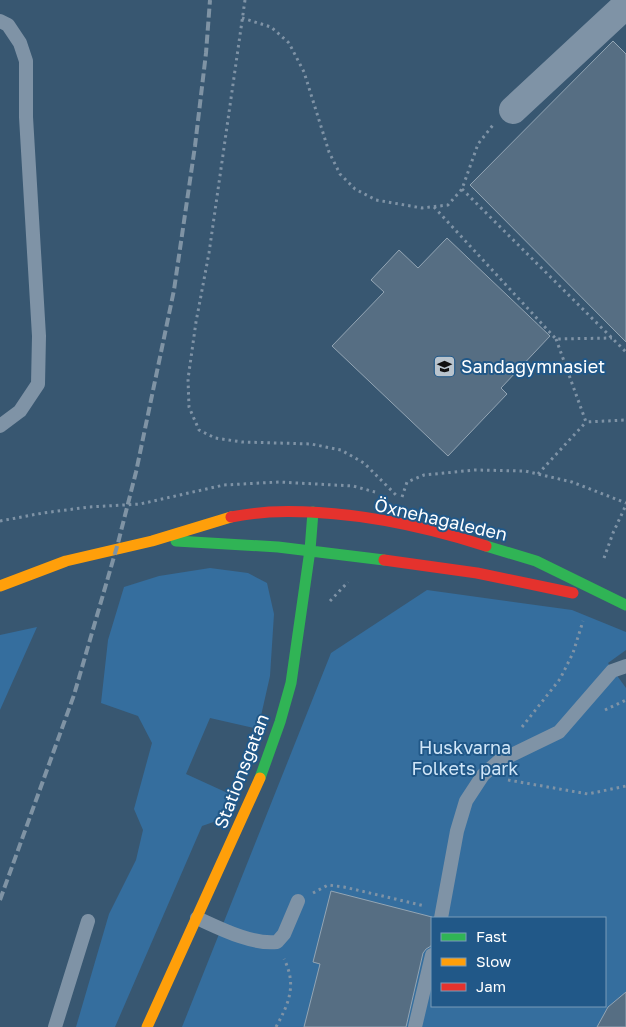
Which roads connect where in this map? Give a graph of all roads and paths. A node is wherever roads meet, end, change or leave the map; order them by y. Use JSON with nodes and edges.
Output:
{"nodes":[{"id":1,"x":245,"y":0,"type":"edge"},
{"id":2,"x":626,"y":5,"type":"edge"},
{"id":3,"x":242,"y":18,"type":"junction"},
{"id":4,"x":0,"y":21,"type":"edge"},
{"id":5,"x":513,"y":110,"type":"joint"},
{"id":6,"x":462,"y":189,"type":"junction"},
{"id":7,"x":434,"y":206,"type":"junction"},
{"id":8,"x":612,"y":338,"type":"junction"},
{"id":9,"x":556,"y":339,"type":"junction"},
{"id":10,"x":626,"y":352,"type":"edge"},
{"id":11,"x":626,"y":420,"type":"edge"},
{"id":12,"x":586,"y":422,"type":"junction"},
{"id":13,"x":0,"y":426,"type":"edge"},
{"id":14,"x":538,"y":474,"type":"junction"},
{"id":15,"x":626,"y":504,"type":"edge"},
{"id":16,"x":313,"y":512,"type":"junction"},
{"id":17,"x":152,"y":541,"type":"junction"},
{"id":18,"x":310,"y":550,"type":"junction"},
{"id":19,"x":604,"y":558,"type":"dead end"},
{"id":20,"x":0,"y":586,"type":"edge"},
{"id":21,"x":626,"y":606,"type":"edge"},
{"id":22,"x":583,"y":621,"type":"dead end"},
{"id":23,"x":626,"y":666,"type":"edge"},
{"id":24,"x":499,"y":761,"type":"junction"},
{"id":25,"x":483,"y":775,"type":"junction"},
{"id":26,"x":626,"y":786,"type":"edge"},
{"id":27,"x":298,"y":901,"type":"joint"},
{"id":28,"x":442,"y":914,"type":"edge"},
{"id":29,"x":197,"y":918,"type":"junction"},
{"id":30,"x":88,"y":921,"type":"dead end"},
{"id":31,"x":277,"y":942,"type":"junction"},
{"id":32,"x":431,"y":960,"type":"edge"},
{"id":33,"x":55,"y":1027,"type":"edge"},
{"id":34,"x":147,"y":1027,"type":"edge"},
{"id":35,"x":276,"y":1027,"type":"edge"},
{"id":36,"x":416,"y":1027,"type":"edge"}],
"edges":[{"from":1,"to":3,"type":"path"},
{"from":2,"to":5,"type":"street"},
{"from":3,"to":7,"type":"path"},
{"from":3,"to":14,"type":"path"},
{"from":4,"to":13,"type":"lane"},
{"from":5,"to":6,"type":"path"},
{"from":6,"to":7,"type":"path"},
{"from":6,"to":8,"type":"path"},
{"from":7,"to":9,"type":"path"},
{"from":8,"to":9,"type":"path"},
{"from":8,"to":10,"type":"path"},
{"from":9,"to":12,"type":"path"},
{"from":11,"to":12,"type":"path"},
{"from":12,"to":14,"type":"path"},
{"from":14,"to":15,"type":"path"},
{"from":15,"to":19,"type":"path"},
{"from":16,"to":17,"type":"street","name":"Öxnehagaleden"},
{"from":16,"to":18,"type":"street","name":"Stationsgatan"},
{"from":16,"to":21,"type":"street","name":"Öxnehagaleden"},
{"from":17,"to":18,"type":"street","name":"Öxnehagaleden"},
{"from":17,"to":20,"type":"street","name":"Öxnehagaleden"},
{"from":18,"to":21,"type":"street","name":"Öxnehagaleden"},
{"from":18,"to":29,"type":"street","name":"Stationsgatan"},
{"from":22,"to":24,"type":"path"},
{"from":23,"to":24,"type":"lane"},
{"from":24,"to":25,"type":"lane"},
{"from":25,"to":26,"type":"path"},
{"from":25,"to":28,"type":"lane"},
{"from":27,"to":28,"type":"path"},
{"from":27,"to":31,"type":"lane"},
{"from":29,"to":31,"type":"lane"},
{"from":29,"to":34,"type":"street","name":"Stationsgatan"},
{"from":30,"to":33,"type":"lane"},
{"from":31,"to":35,"type":"path"},
{"from":32,"to":36,"type":"lane"}]}
